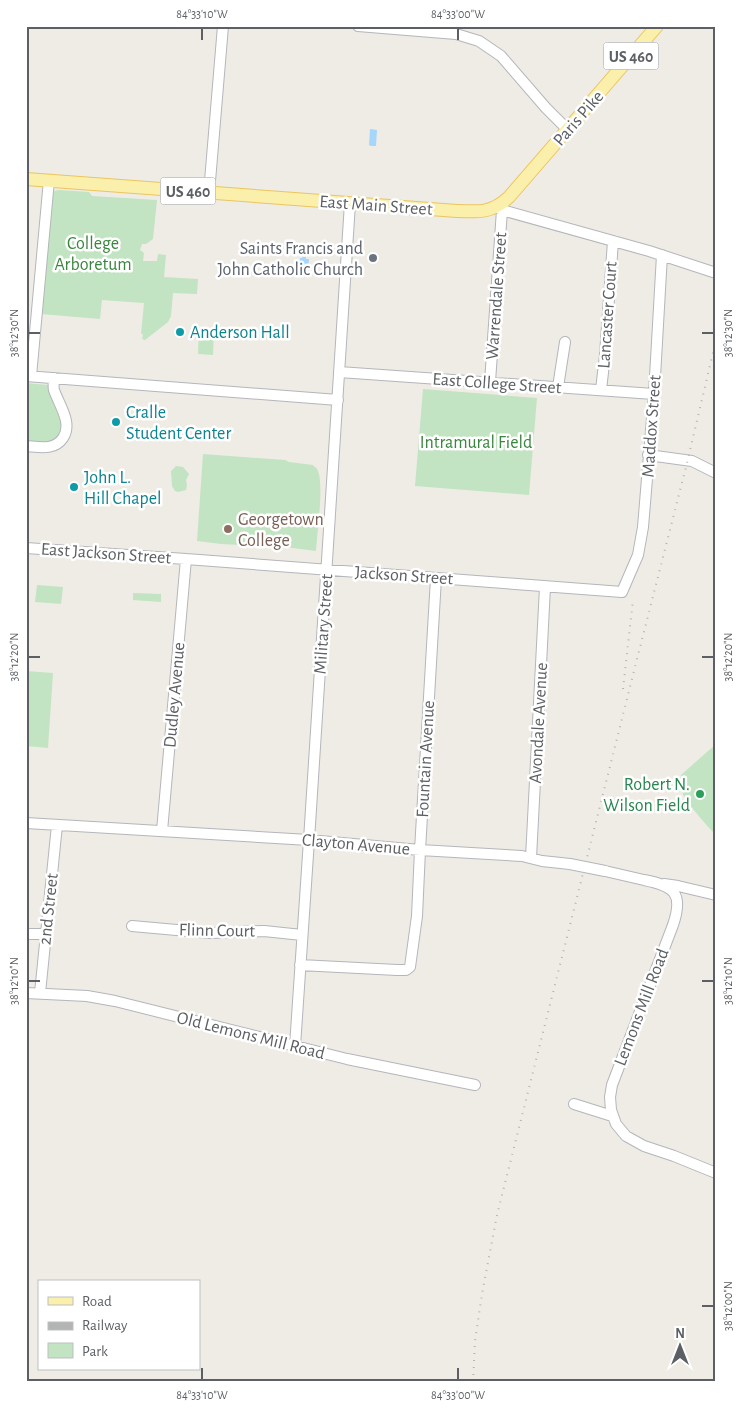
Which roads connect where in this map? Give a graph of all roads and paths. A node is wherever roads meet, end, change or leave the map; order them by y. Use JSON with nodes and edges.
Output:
{"nodes":[{"id":1,"x":223,"y":26,"type":"edge"},
{"id":2,"x":358,"y":26,"type":"edge"},
{"id":3,"x":658,"y":26,"type":"edge"},
{"id":4,"x":568,"y":130,"type":"junction"},
{"id":5,"x":26,"y":179,"type":"edge"},
{"id":6,"x":49,"y":180,"type":"junction"},
{"id":7,"x":209,"y":193,"type":"junction"},
{"id":8,"x":350,"y":203,"type":"junction"},
{"id":9,"x":498,"y":209,"type":"junction"},
{"id":10,"x":613,"y":241,"type":"junction"},
{"id":11,"x":662,"y":255,"type":"junction"},
{"id":12,"x":716,"y":273,"type":"edge"},
{"id":13,"x":565,"y":342,"type":"dead end"},
{"id":14,"x":339,"y":372,"type":"junction"},
{"id":15,"x":28,"y":376,"type":"edge"},
{"id":16,"x":54,"y":378,"type":"junction"},
{"id":17,"x":490,"y":382,"type":"junction"},
{"id":18,"x":558,"y":387,"type":"junction"},
{"id":19,"x":601,"y":390,"type":"junction"},
{"id":20,"x":654,"y":394,"type":"junction"},
{"id":21,"x":338,"y":400,"type":"junction"},
{"id":22,"x":26,"y":446,"type":"edge"},
{"id":23,"x":648,"y":455,"type":"junction"},
{"id":24,"x":716,"y":473,"type":"edge"},
{"id":25,"x":26,"y":548,"type":"edge"},
{"id":26,"x":186,"y":558,"type":"junction"},
{"id":27,"x":327,"y":570,"type":"junction"},
{"id":28,"x":436,"y":578,"type":"junction"},
{"id":29,"x":545,"y":587,"type":"junction"},
{"id":30,"x":622,"y":592,"type":"joint"},
{"id":31,"x":26,"y":823,"type":"edge"},
{"id":32,"x":57,"y":825,"type":"junction"},
{"id":33,"x":162,"y":831,"type":"junction"},
{"id":34,"x":310,"y":840,"type":"junction"},
{"id":35,"x":420,"y":850,"type":"junction"},
{"id":36,"x":531,"y":858,"type":"junction"},
{"id":37,"x":663,"y":884,"type":"junction"},
{"id":38,"x":716,"y":895,"type":"edge"},
{"id":39,"x":132,"y":926,"type":"dead end"},
{"id":40,"x":26,"y":934,"type":"edge"},
{"id":41,"x":45,"y":934,"type":"junction"},
{"id":42,"x":302,"y":935,"type":"junction"},
{"id":43,"x":300,"y":965,"type":"junction"},
{"id":44,"x":26,"y":992,"type":"edge"},
{"id":45,"x":40,"y":993,"type":"junction"},
{"id":46,"x":295,"y":1046,"type":"junction"},
{"id":47,"x":476,"y":1085,"type":"dead end"},
{"id":48,"x":574,"y":1104,"type":"dead end"},
{"id":49,"x":612,"y":1116,"type":"junction"},
{"id":50,"x":716,"y":1173,"type":"edge"}],
"edges":[{"from":1,"to":7,"type":"street"},
{"from":2,"to":4,"type":"street"},
{"from":3,"to":4,"type":"main road","name":"Paris Pike","number":"US 460"},
{"from":4,"to":9,"type":"main road","name":"Paris Pike","number":"US 460"},
{"from":5,"to":6,"type":"main road","name":"East Main Street","number":"US 460"},
{"from":6,"to":7,"type":"main road","name":"East Main Street","number":"US 460"},
{"from":6,"to":15,"type":"street"},
{"from":7,"to":8,"type":"main road","name":"East Main Street","number":"US 460"},
{"from":8,"to":9,"type":"main road","name":"East Main Street","number":"US 460"},
{"from":8,"to":14,"type":"street","name":"Military Street"},
{"from":9,"to":10,"type":"street","name":"East Main Street"},
{"from":9,"to":17,"type":"street","name":"Warrendale Street"},
{"from":10,"to":11,"type":"street","name":"East Main Street"},
{"from":10,"to":19,"type":"street","name":"Lancaster Court"},
{"from":11,"to":12,"type":"street","name":"East Main Street"},
{"from":11,"to":20,"type":"street","name":"Maddox Street"},
{"from":13,"to":18,"type":"street"},
{"from":14,"to":17,"type":"street","name":"East College Street"},
{"from":14,"to":21,"type":"street","name":"Military Street"},
{"from":15,"to":16,"type":"street"},
{"from":16,"to":21,"type":"street"},
{"from":16,"to":22,"type":"street"},
{"from":17,"to":18,"type":"street","name":"East College Street"},
{"from":18,"to":19,"type":"street","name":"East College Street"},
{"from":19,"to":20,"type":"street","name":"East College Street"},
{"from":20,"to":23,"type":"street","name":"Maddox Street"},
{"from":21,"to":27,"type":"street","name":"Military Street"},
{"from":23,"to":24,"type":"street"},
{"from":23,"to":30,"type":"street","name":"Maddox Street"},
{"from":25,"to":26,"type":"street","name":"East Jackson Street"},
{"from":26,"to":27,"type":"street","name":"Jackson Street"},
{"from":26,"to":33,"type":"street","name":"Dudley Avenue"},
{"from":27,"to":28,"type":"street","name":"Jackson Street"},
{"from":27,"to":34,"type":"street","name":"Military Street"},
{"from":28,"to":29,"type":"street","name":"Jackson Street"},
{"from":28,"to":35,"type":"street","name":"Fountain Avenue"},
{"from":29,"to":30,"type":"street","name":"Jackson Street"},
{"from":29,"to":36,"type":"street","name":"Avondale Avenue"},
{"from":31,"to":32,"type":"street","name":"Clayton Avenue"},
{"from":32,"to":33,"type":"street","name":"Clayton Avenue"},
{"from":32,"to":41,"type":"street","name":"2nd Street"},
{"from":33,"to":34,"type":"street","name":"Clayton Avenue"},
{"from":34,"to":35,"type":"street","name":"Clayton Avenue"},
{"from":34,"to":42,"type":"street","name":"Military Street"},
{"from":35,"to":36,"type":"street","name":"Clayton Avenue"},
{"from":35,"to":43,"type":"street","name":"Fountain Avenue"},
{"from":36,"to":37,"type":"street","name":"Clayton Avenue","bridge":true},
{"from":37,"to":38,"type":"street","name":"Clayton Avenue"},
{"from":37,"to":49,"type":"street","name":"Lemons Mill Road"},
{"from":39,"to":42,"type":"street","name":"Flinn Court"},
{"from":40,"to":41,"type":"street"},
{"from":41,"to":45,"type":"street","name":"2nd Street"},
{"from":42,"to":43,"type":"street","name":"Military Street"},
{"from":43,"to":46,"type":"street","name":"Military Street"},
{"from":44,"to":45,"type":"street","name":"Old Lemons Mill Road"},
{"from":45,"to":46,"type":"street","name":"Old Lemons Mill Road"},
{"from":46,"to":47,"type":"street","name":"Old Lemons Mill Road"},
{"from":48,"to":49,"type":"street"},
{"from":49,"to":50,"type":"street"}]}
